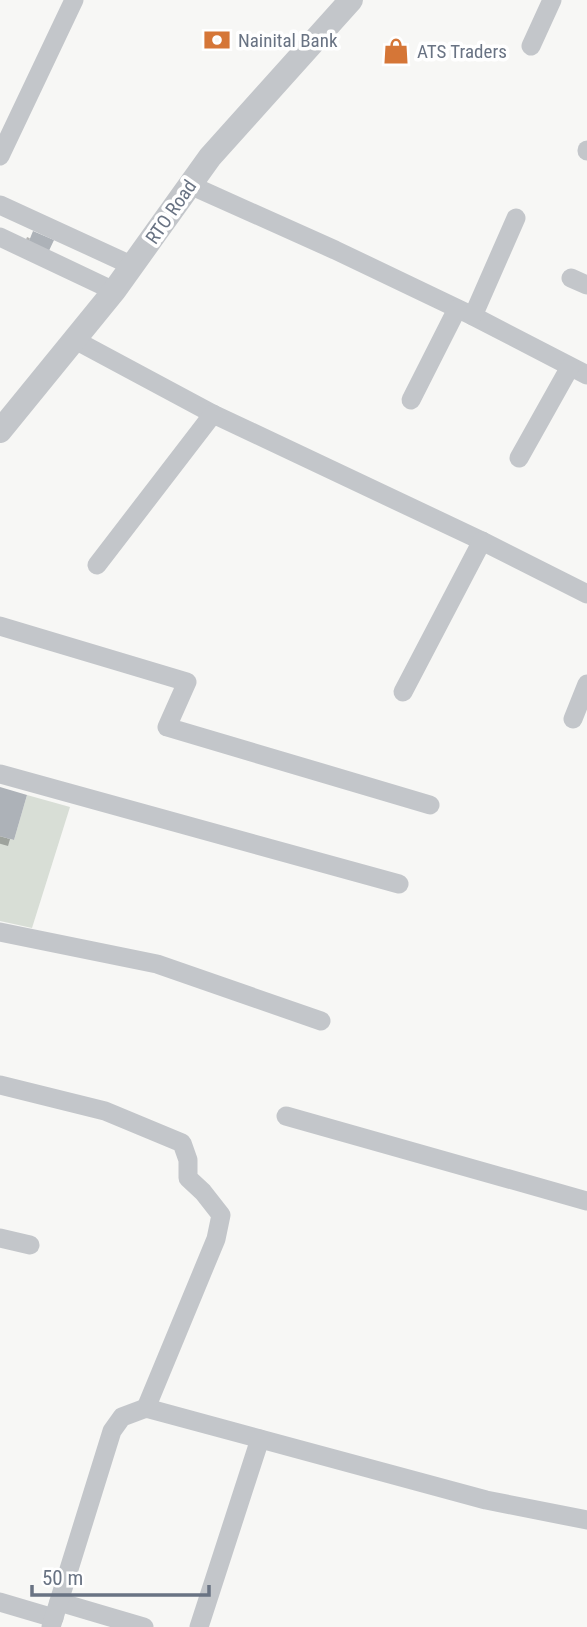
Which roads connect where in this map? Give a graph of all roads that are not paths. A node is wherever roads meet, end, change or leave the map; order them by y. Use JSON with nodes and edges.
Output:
{"nodes":[{"id":1,"x":74,"y":0,"type":"edge"},
{"id":2,"x":351,"y":0,"type":"edge"},
{"id":3,"x":552,"y":0,"type":"edge"},
{"id":4,"x":531,"y":46,"type":"dead end"},
{"id":5,"x":0,"y":156,"type":"edge"},
{"id":6,"x":190,"y":184,"type":"junction"},
{"id":7,"x":0,"y":205,"type":"edge"},
{"id":8,"x":516,"y":218,"type":"dead end"},
{"id":9,"x":0,"y":237,"type":"edge"},
{"id":10,"x":133,"y":266,"type":"junction"},
{"id":11,"x":114,"y":291,"type":"junction"},
{"id":12,"x":465,"y":313,"type":"junction"},
{"id":13,"x":75,"y":340,"type":"junction"},
{"id":14,"x":579,"y":371,"type":"edge"},
{"id":15,"x":411,"y":400,"type":"dead end"},
{"id":16,"x":213,"y":414,"type":"junction"},
{"id":17,"x":0,"y":431,"type":"edge"},
{"id":18,"x":519,"y":458,"type":"dead end"},
{"id":19,"x":482,"y":541,"type":"junction"},
{"id":20,"x":97,"y":565,"type":"dead end"},
{"id":21,"x":587,"y":594,"type":"edge"},
{"id":22,"x":0,"y":626,"type":"edge"},
{"id":23,"x":587,"y":684,"type":"edge"},
{"id":24,"x":403,"y":692,"type":"dead end"},
{"id":25,"x":573,"y":719,"type":"dead end"},
{"id":26,"x":0,"y":774,"type":"edge"},
{"id":27,"x":430,"y":805,"type":"dead end"},
{"id":28,"x":400,"y":884,"type":"dead end"},
{"id":29,"x":0,"y":932,"type":"edge"},
{"id":30,"x":321,"y":1021,"type":"dead end"},
{"id":31,"x":0,"y":1084,"type":"edge"},
{"id":32,"x":286,"y":1116,"type":"dead end"},
{"id":33,"x":587,"y":1201,"type":"edge"},
{"id":34,"x":0,"y":1238,"type":"edge"},
{"id":35,"x":30,"y":1245,"type":"dead end"},
{"id":36,"x":146,"y":1408,"type":"junction"},
{"id":37,"x":260,"y":1439,"type":"junction"},
{"id":38,"x":587,"y":1520,"type":"edge"},
{"id":39,"x":0,"y":1602,"type":"edge"},
{"id":40,"x":54,"y":1616,"type":"edge"},
{"id":41,"x":144,"y":1627,"type":"edge"},
{"id":42,"x":199,"y":1627,"type":"edge"}],
"edges":[{"from":1,"to":5,"type":"street"},
{"from":2,"to":6,"type":"street","name":"RTO Road"},
{"from":3,"to":4,"type":"street"},
{"from":6,"to":10,"type":"street","name":"RTO Road"},
{"from":6,"to":12,"type":"street"},
{"from":7,"to":10,"type":"street"},
{"from":8,"to":12,"type":"street"},
{"from":9,"to":11,"type":"street"},
{"from":10,"to":11,"type":"street","name":"RTO Road"},
{"from":11,"to":13,"type":"street","name":"RTO Road"},
{"from":12,"to":14,"type":"street"},
{"from":12,"to":15,"type":"street"},
{"from":13,"to":16,"type":"street"},
{"from":13,"to":17,"type":"street","name":"RTO Road"},
{"from":14,"to":18,"type":"street"},
{"from":16,"to":19,"type":"street"},
{"from":16,"to":20,"type":"street"},
{"from":19,"to":21,"type":"street"},
{"from":19,"to":24,"type":"street"},
{"from":22,"to":27,"type":"street"},
{"from":23,"to":25,"type":"street"},
{"from":26,"to":28,"type":"street"},
{"from":29,"to":30,"type":"street"},
{"from":31,"to":36,"type":"street"},
{"from":32,"to":33,"type":"street"},
{"from":34,"to":35,"type":"street"},
{"from":36,"to":37,"type":"street"},
{"from":36,"to":40,"type":"street"},
{"from":37,"to":38,"type":"street"},
{"from":37,"to":42,"type":"street"},
{"from":39,"to":40,"type":"street"},
{"from":40,"to":41,"type":"street"}]}
